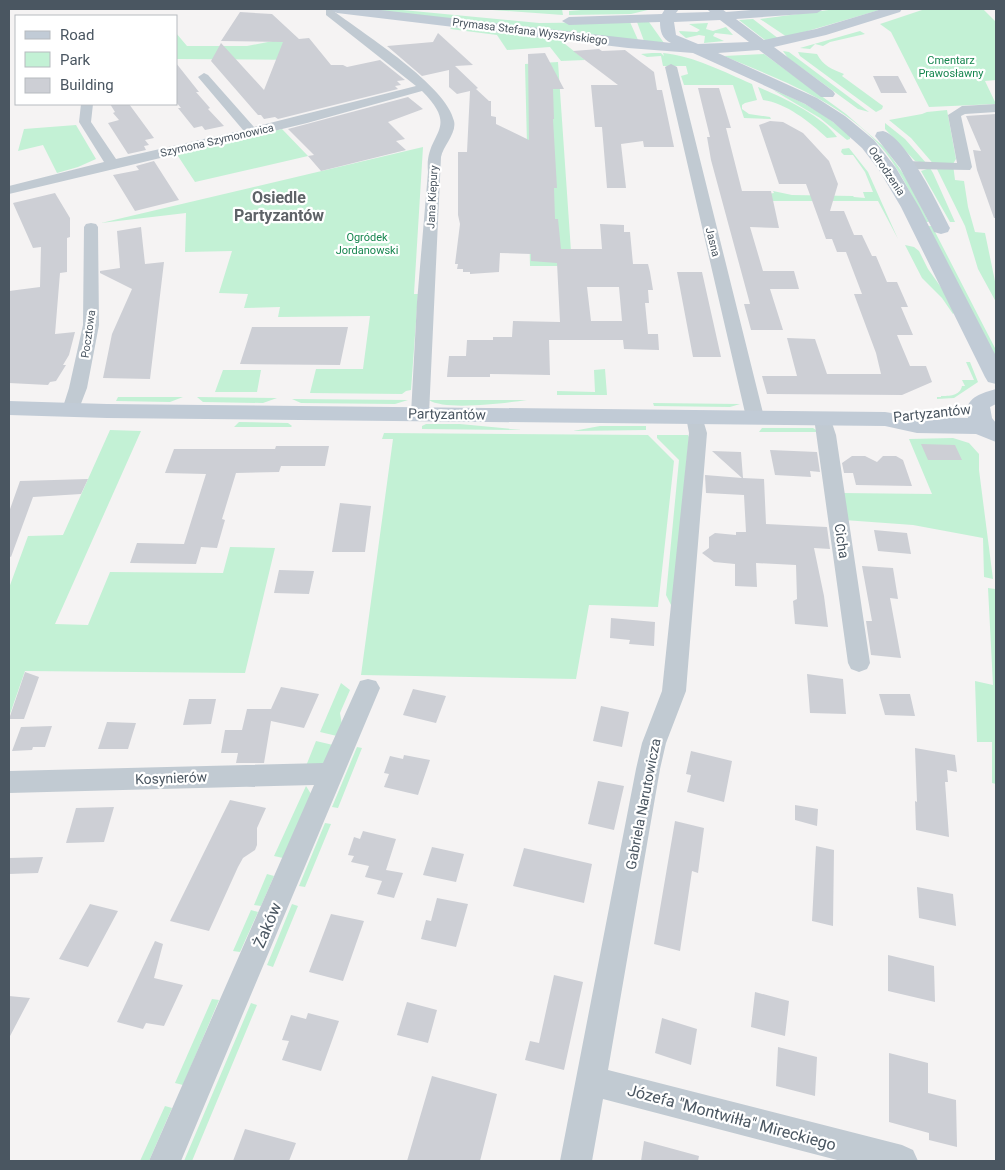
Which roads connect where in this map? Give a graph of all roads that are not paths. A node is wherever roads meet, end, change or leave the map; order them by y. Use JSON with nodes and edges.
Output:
{"nodes":[{"id":1,"x":330,"y":9,"type":"edge"},
{"id":2,"x":336,"y":9,"type":"edge"},
{"id":3,"x":414,"y":9,"type":"edge"},
{"id":4,"x":817,"y":9,"type":"edge"},
{"id":5,"x":895,"y":9,"type":"edge"},
{"id":6,"x":719,"y":12,"type":"edge"},
{"id":7,"x":670,"y":14,"type":"edge"},
{"id":8,"x":760,"y":45,"type":"junction"},
{"id":9,"x":694,"y":49,"type":"junction"},
{"id":10,"x":670,"y":66,"type":"dead end"},
{"id":11,"x":204,"y":77,"type":"dead end"},
{"id":12,"x":424,"y":86,"type":"junction"},
{"id":13,"x":87,"y":105,"type":"edge"},
{"id":14,"x":996,"y":108,"type":"edge"},
{"id":15,"x":251,"y":132,"type":"junction"},
{"id":16,"x":112,"y":164,"type":"junction"},
{"id":17,"x":908,"y":165,"type":"junction"},
{"id":18,"x":9,"y":190,"type":"edge"},
{"id":19,"x":91,"y":227,"type":"dead end"},
{"id":20,"x":974,"y":292,"type":"dead end"},
{"id":21,"x":992,"y":394,"type":"edge"},
{"id":22,"x":9,"y":408,"type":"edge"},
{"id":23,"x":71,"y":410,"type":"junction"},
{"id":24,"x":420,"y":414,"type":"junction"},
{"id":25,"x":695,"y":417,"type":"junction"},
{"id":26,"x":755,"y":417,"type":"junction"},
{"id":27,"x":823,"y":418,"type":"junction"},
{"id":28,"x":885,"y":419,"type":"junction"},
{"id":29,"x":994,"y":433,"type":"edge"},
{"id":30,"x":858,"y":663,"type":"dead end"},
{"id":31,"x":368,"y":688,"type":"dead end"},
{"id":32,"x":332,"y":774,"type":"junction"},
{"id":33,"x":9,"y":782,"type":"edge"},
{"id":34,"x":591,"y":1081,"type":"junction"},
{"id":35,"x":164,"y":1161,"type":"edge"},
{"id":36,"x":576,"y":1161,"type":"edge"},
{"id":37,"x":902,"y":1161,"type":"edge"}],
"edges":[{"from":1,"to":12,"type":"street","name":"Jana Kiepury"},
{"from":2,"to":9,"type":"main road","name":"Prymasa Stefana Wyszyńskiego"},
{"from":3,"to":7,"type":"main road","name":"Prymasa Stefana Wyszyńskiego"},
{"from":4,"to":6,"type":"main road"},
{"from":5,"to":8,"type":"main road"},
{"from":6,"to":7,"type":"main road","name":"Prymasa Stefana Wyszyńskiego"},
{"from":6,"to":8,"type":"main road","name":"Odrodzenia"},
{"from":7,"to":9,"type":"main road"},
{"from":8,"to":9,"type":"main road"},
{"from":8,"to":17,"type":"main road","name":"Odrodzenia"},
{"from":9,"to":21,"type":"main road","name":"Odrodzenia"},
{"from":10,"to":26,"type":"street","name":"Jasna"},
{"from":11,"to":15,"type":"street"},
{"from":12,"to":15,"type":"street","name":"Szymona Szymonowica"},
{"from":12,"to":24,"type":"street","name":"Jana Kiepury"},
{"from":13,"to":16,"type":"street"},
{"from":14,"to":17,"type":"street"},
{"from":15,"to":16,"type":"street","name":"Szymona Szymonowica"},
{"from":16,"to":18,"type":"street","name":"Szymona Szymonowica"},
{"from":17,"to":20,"type":"main road","name":"Odrodzenia"},
{"from":19,"to":23,"type":"street","name":"Pocztowa"},
{"from":21,"to":28,"type":"main road","name":"Partyzantów"},
{"from":21,"to":29,"type":"main road","name":"Odrodzenia"},
{"from":22,"to":23,"type":"main road","name":"Partyzantów"},
{"from":23,"to":24,"type":"main road","name":"Partyzantów"},
{"from":24,"to":25,"type":"main road","name":"Partyzantów"},
{"from":25,"to":26,"type":"main road","name":"Partyzantów"},
{"from":25,"to":34,"type":"street","name":"Gabriela Narutowicza"},
{"from":26,"to":27,"type":"main road","name":"Partyzantów"},
{"from":27,"to":28,"type":"main road","name":"Partyzantów"},
{"from":27,"to":30,"type":"street","name":"Cicha"},
{"from":28,"to":29,"type":"main road","name":"Partyzantów"},
{"from":31,"to":32,"type":"street","name":"Żaków"},
{"from":32,"to":33,"type":"street","name":"Kosynierów"},
{"from":32,"to":35,"type":"street","name":"Żaków"},
{"from":34,"to":36,"type":"street","name":"Gabriela Narutowicza"},
{"from":34,"to":37,"type":"street","name":"Józefa \"Montwiłła\" Mireckiego"}]}
